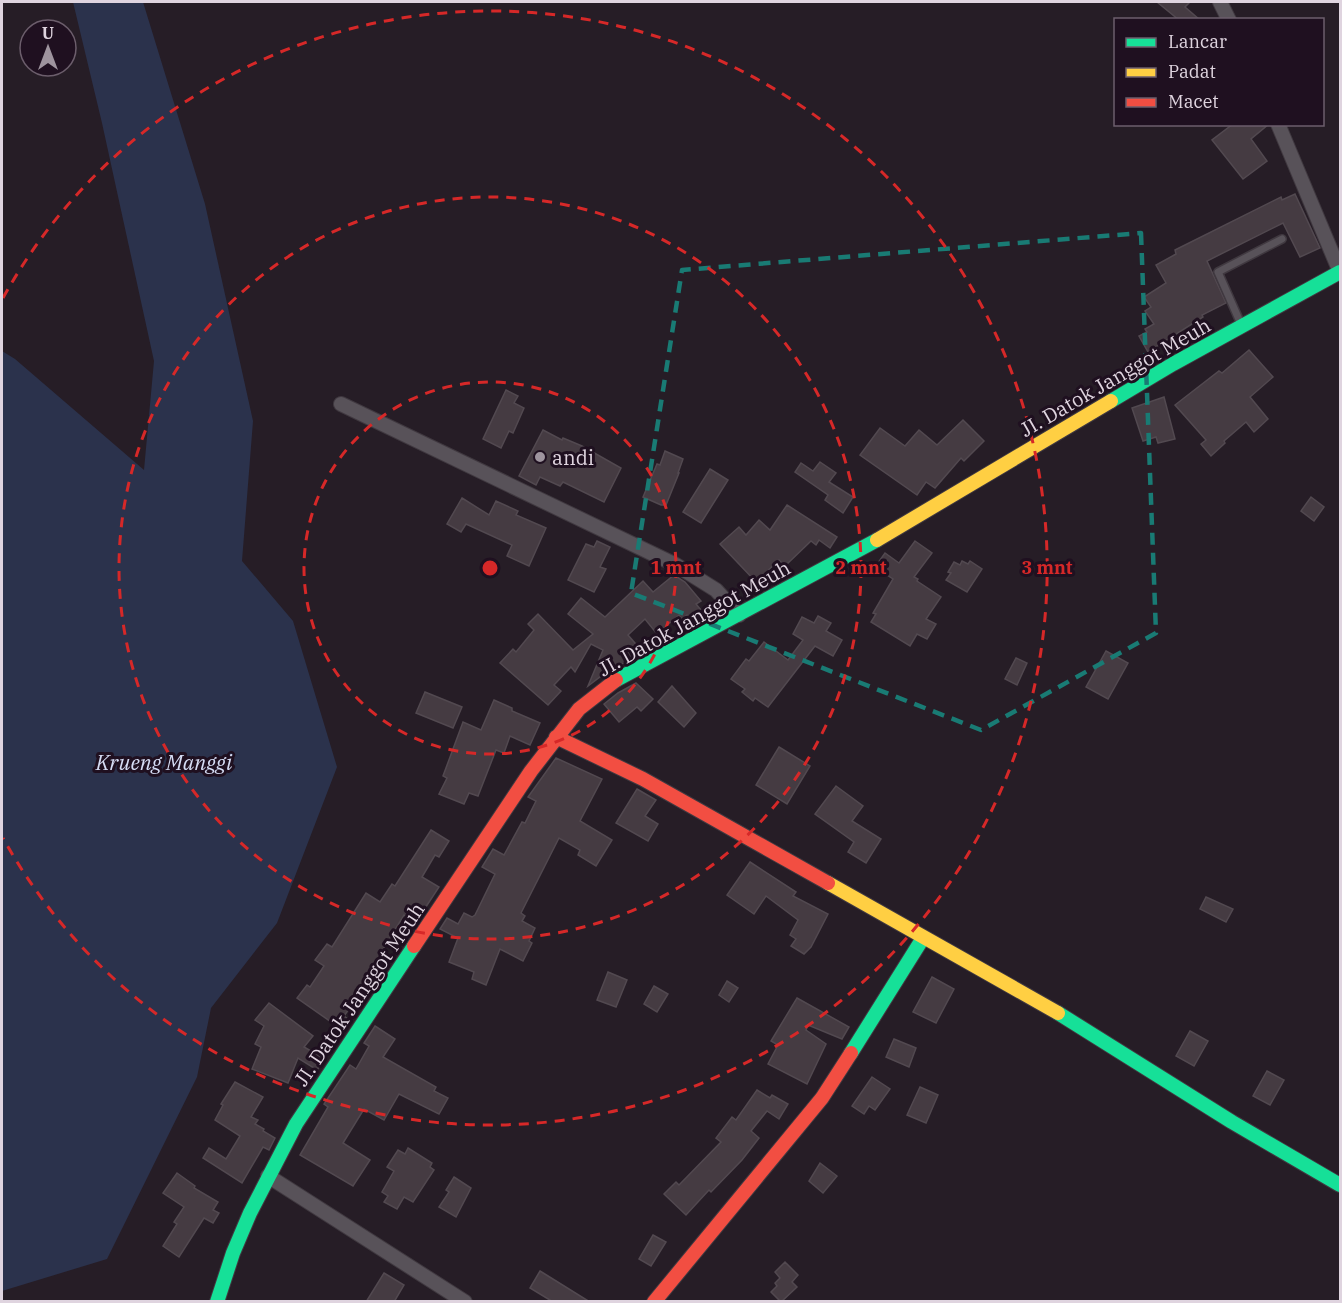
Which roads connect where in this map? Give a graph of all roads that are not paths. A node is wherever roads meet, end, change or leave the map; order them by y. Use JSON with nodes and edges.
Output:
{"nodes":[{"id":1,"x":1220,"y":2,"type":"edge"},
{"id":2,"x":1228,"y":18,"type":"edge"},
{"id":3,"x":1279,"y":126,"type":"edge"},
{"id":4,"x":1282,"y":239,"type":"dead end"},
{"id":5,"x":1340,"y":272,"type":"edge"},
{"id":6,"x":1242,"y":326,"type":"junction"},
{"id":7,"x":341,"y":404,"type":"dead end"},
{"id":8,"x":740,"y":615,"type":"junction"},
{"id":9,"x":556,"y":737,"type":"junction"},
{"id":10,"x":923,"y":938,"type":"junction"},
{"id":11,"x":268,"y":1176,"type":"junction"},
{"id":12,"x":1341,"y":1185,"type":"edge"},
{"id":13,"x":217,"y":1302,"type":"edge"},
{"id":14,"x":465,"y":1302,"type":"edge"},
{"id":15,"x":654,"y":1302,"type":"edge"}],
"edges":[{"from":1,"to":2,"type":"street"},
{"from":3,"to":5,"type":"street"},
{"from":4,"to":6,"type":"lane"},
{"from":5,"to":6,"type":"street","name":"JI. Datok Janggot Meuh"},
{"from":6,"to":8,"type":"street","name":"JI. Datok Janggot Meuh"},
{"from":7,"to":8,"type":"street"},
{"from":8,"to":9,"type":"street","name":"JI. Datok Janggot Meuh"},
{"from":9,"to":10,"type":"street"},
{"from":9,"to":11,"type":"street","name":"JI. Datok Janggot Meuh"},
{"from":10,"to":12,"type":"street"},
{"from":10,"to":15,"type":"street"},
{"from":11,"to":13,"type":"street","name":"JI. Datok Janggot Meuh"},
{"from":11,"to":14,"type":"street"}]}
